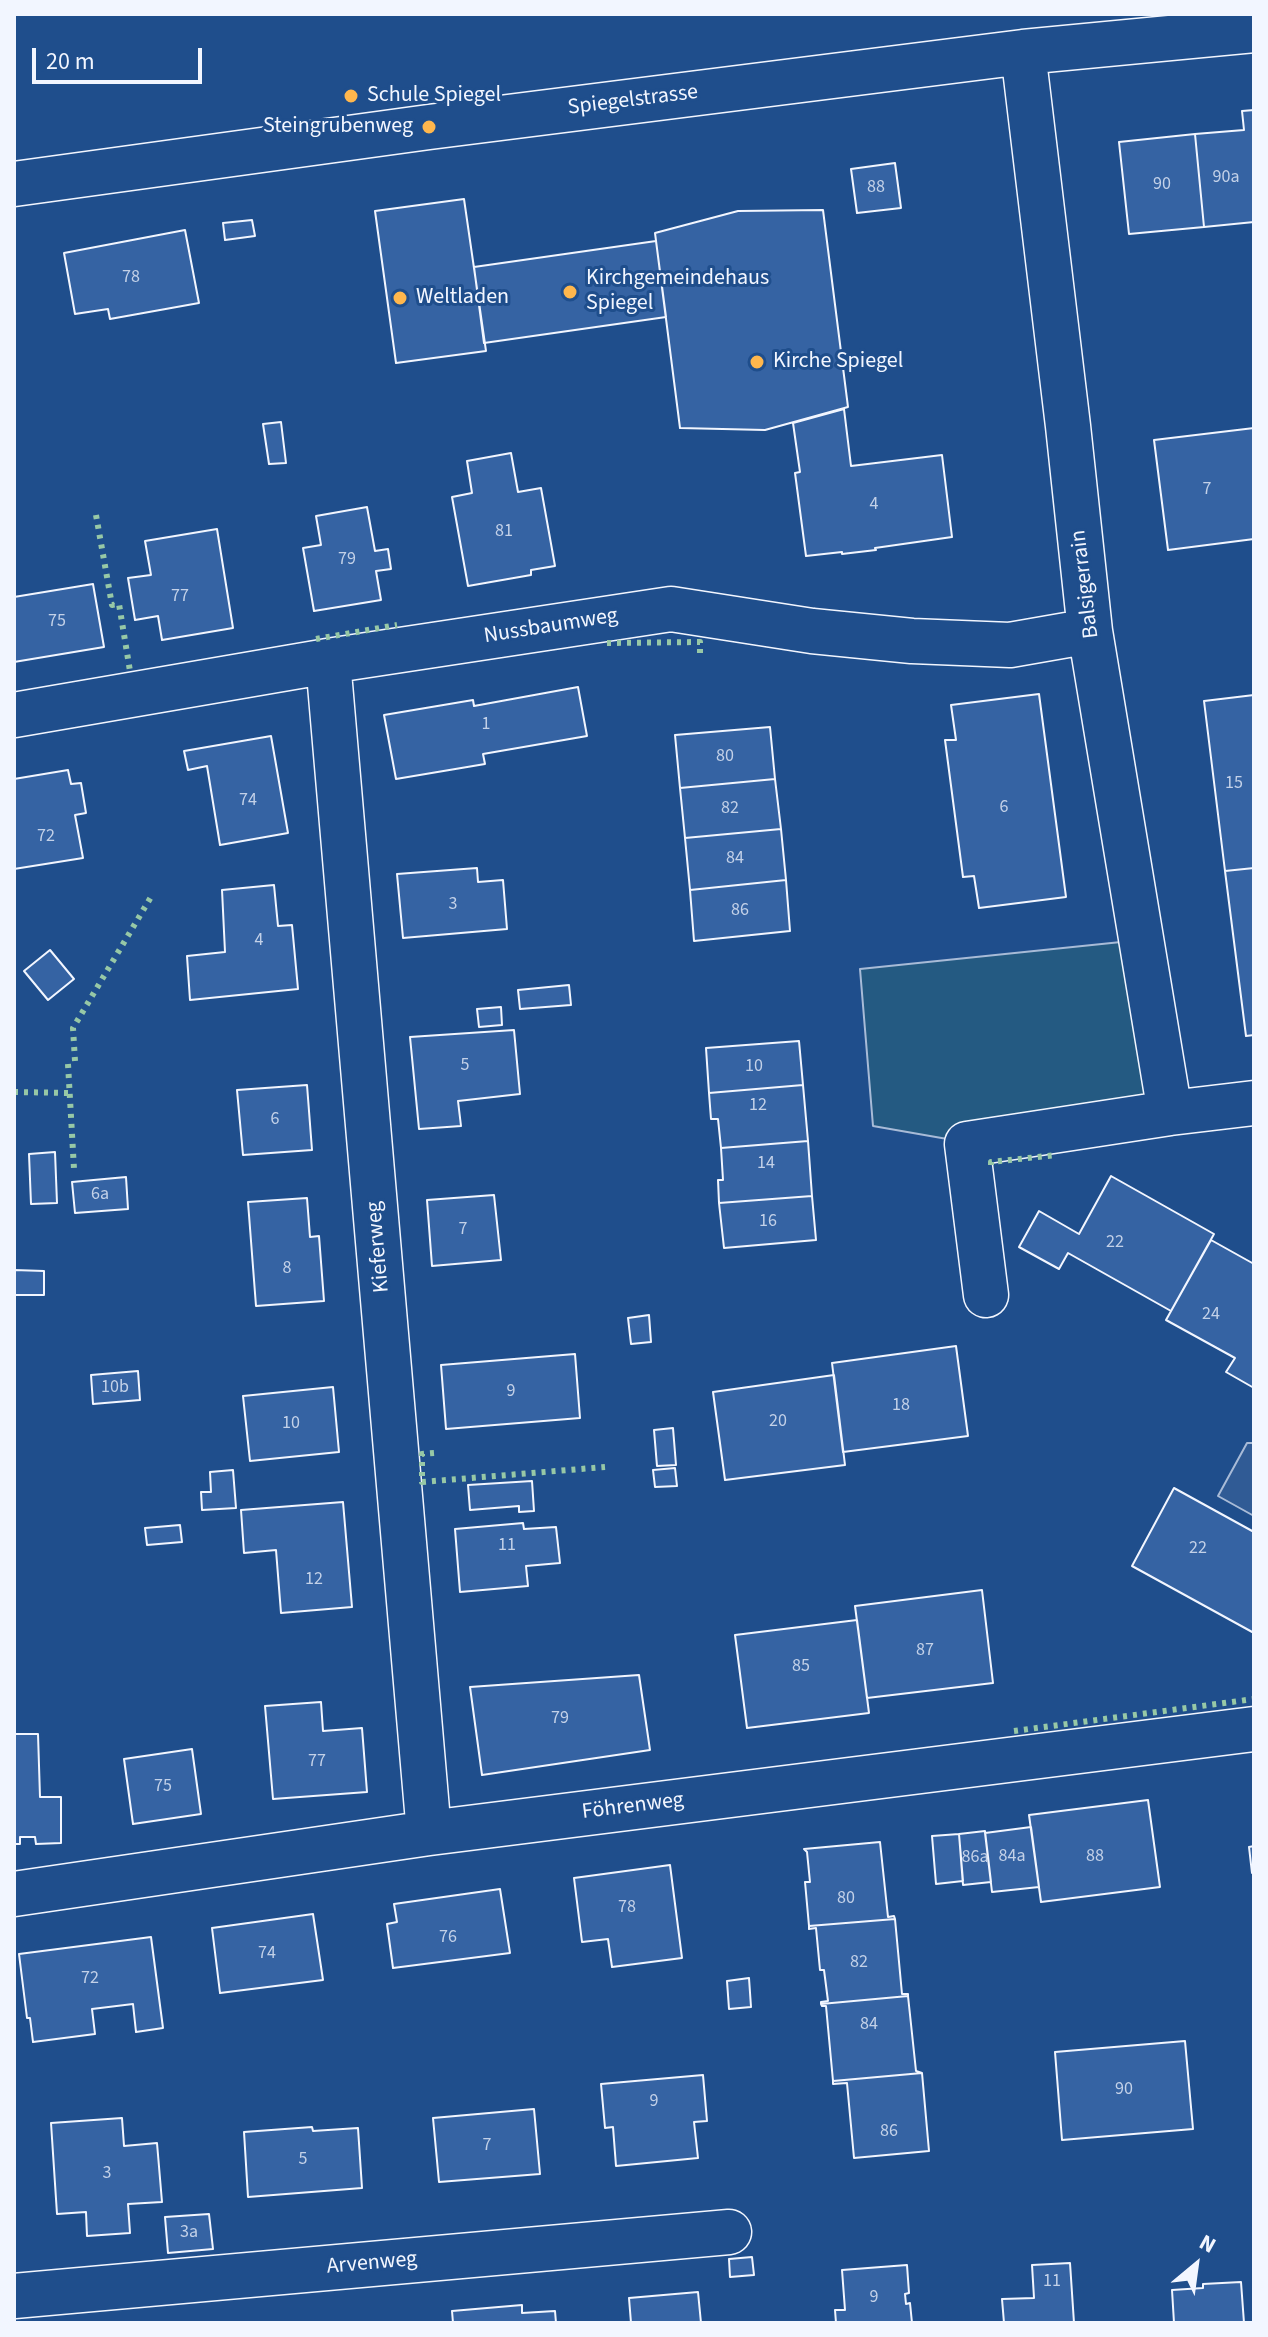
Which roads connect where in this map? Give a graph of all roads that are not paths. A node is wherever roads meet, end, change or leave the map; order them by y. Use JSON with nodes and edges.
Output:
{"nodes":[{"id":1,"x":1254,"y":30,"type":"edge"},
{"id":2,"x":1023,"y":52,"type":"junction"},
{"id":3,"x":14,"y":184,"type":"edge"},
{"id":4,"x":1090,"y":631,"type":"junction"},
{"id":5,"x":328,"y":661,"type":"junction"},
{"id":6,"x":14,"y":715,"type":"edge"},
{"id":7,"x":1254,"y":1103,"type":"edge"},
{"id":8,"x":1170,"y":1113,"type":"junction"},
{"id":9,"x":986,"y":1295,"type":"dead end"},
{"id":10,"x":1254,"y":1729,"type":"edge"},
{"id":11,"x":429,"y":1833,"type":"junction"},
{"id":12,"x":14,"y":1894,"type":"edge"},
{"id":13,"x":729,"y":2232,"type":"dead end"},
{"id":14,"x":14,"y":2296,"type":"edge"}],
"edges":[{"from":1,"to":2,"type":"street","name":"Spiegelstrasse"},
{"from":2,"to":3,"type":"street","name":"Spiegelstrasse"},
{"from":2,"to":4,"type":"street","name":"Balsigerrain"},
{"from":4,"to":5,"type":"street","name":"Nussbaumweg"},
{"from":4,"to":8,"type":"street","name":"Balsigerrain"},
{"from":5,"to":6,"type":"street","name":"Nussbaumweg"},
{"from":5,"to":11,"type":"street","name":"Kieferweg"},
{"from":7,"to":8,"type":"street"},
{"from":8,"to":9,"type":"street"},
{"from":10,"to":11,"type":"street","name":"Föhrenweg"},
{"from":11,"to":12,"type":"street","name":"Föhrenweg"},
{"from":13,"to":14,"type":"street","name":"Arvenweg"}]}
